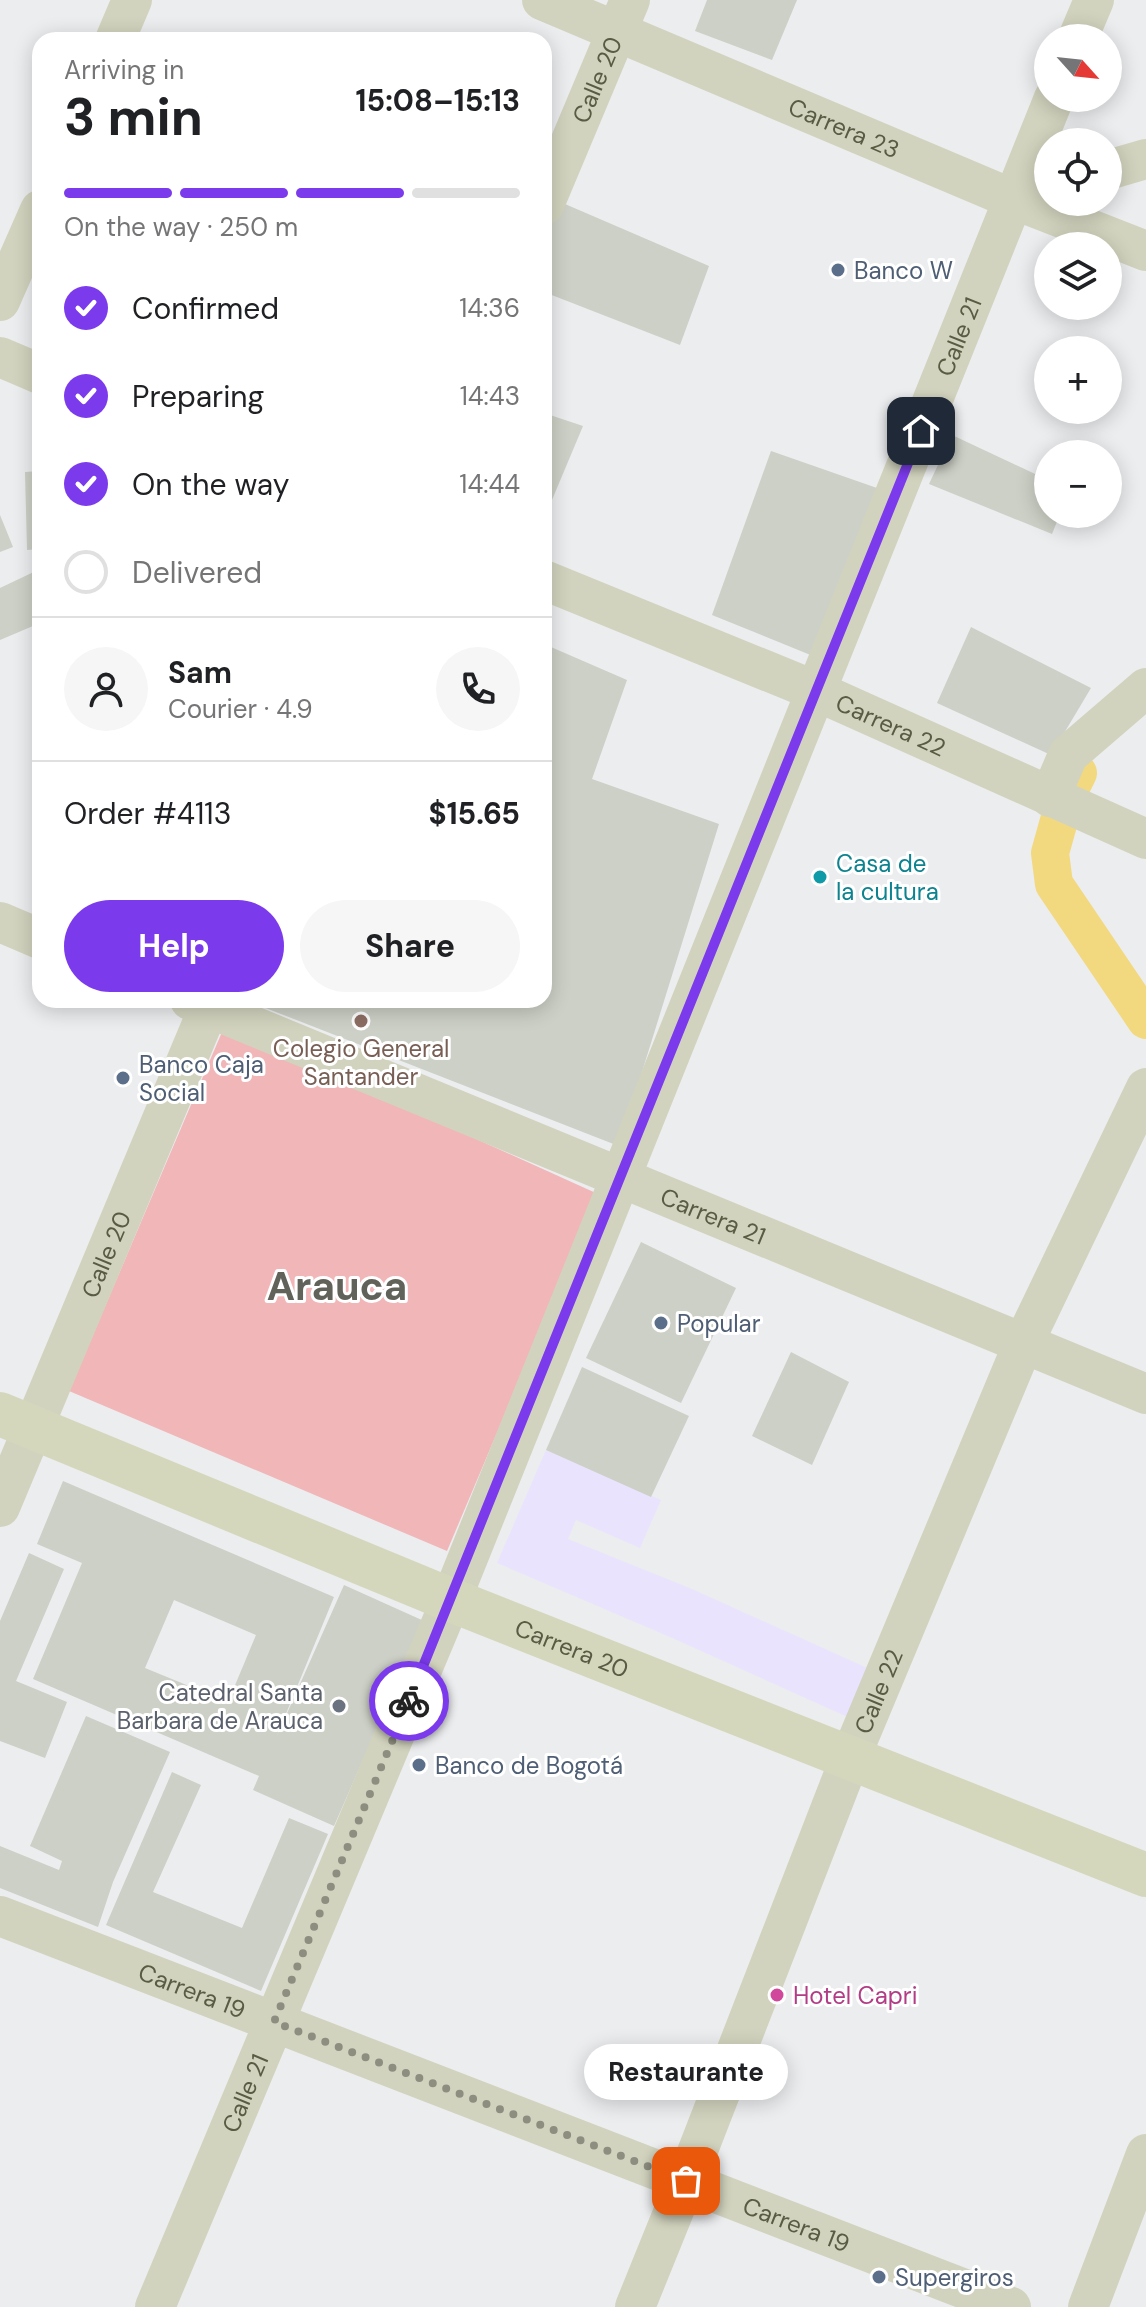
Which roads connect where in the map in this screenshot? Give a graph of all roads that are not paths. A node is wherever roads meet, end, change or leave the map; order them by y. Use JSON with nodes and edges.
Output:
{"nodes":[{"id":1,"x":132,"y":0,"type":"edge"},
{"id":2,"x":542,"y":0,"type":"edge"},
{"id":3,"x":1094,"y":0,"type":"edge"},
{"id":4,"x":623,"y":16,"type":"edge"},
{"id":5,"x":1084,"y":24,"type":"edge"},
{"id":6,"x":118,"y":32,"type":"edge"},
{"id":7,"x":1051,"y":112,"type":"edge"},
{"id":8,"x":1146,"y":159,"type":"edge"},
{"id":9,"x":1122,"y":166,"type":"edge"},
{"id":10,"x":552,"y":186,"type":"edge"},
{"id":11,"x":1031,"y":194,"type":"edge"},
{"id":12,"x":32,"y":228,"type":"edge"},
{"id":13,"x":1146,"y":251,"type":"edge"},
{"id":14,"x":0,"y":301,"type":"edge"},
{"id":15,"x":0,"y":357,"type":"edge"},
{"id":16,"x":32,"y":371,"type":"edge"},
{"id":17,"x":552,"y":583,"type":"edge"},
{"id":18,"x":1146,"y":688,"type":"edge"},
{"id":19,"x":816,"y":691,"type":"junction"},
{"id":20,"x":1055,"y":799,"type":"junction"},
{"id":21,"x":1134,"y":834,"type":"edge"},
{"id":22,"x":0,"y":922,"type":"edge"},
{"id":23,"x":32,"y":936,"type":"edge"},
{"id":24,"x":200,"y":1008,"type":"edge"},
{"id":25,"x":217,"y":1008,"type":"edge"},
{"id":26,"x":1144,"y":1092,"type":"edge"},
{"id":27,"x":621,"y":1177,"type":"junction"},
{"id":28,"x":1024,"y":1342,"type":"junction"},
{"id":29,"x":1146,"y":1394,"type":"edge"},
{"id":30,"x":16,"y":1421,"type":"edge"},
{"id":31,"x":0,"y":1507,"type":"edge"},
{"id":32,"x":451,"y":1600,"type":"junction"},
{"id":33,"x":851,"y":1756,"type":"junction"},
{"id":34,"x":1146,"y":1875,"type":"edge"},
{"id":35,"x":0,"y":1916,"type":"edge"},
{"id":36,"x":274,"y":2022,"type":"junction"},
{"id":37,"x":1146,"y":2154,"type":"edge"},
{"id":38,"x":686,"y":2181,"type":"junction"},
{"id":39,"x":155,"y":2307,"type":"edge"},
{"id":40,"x":635,"y":2307,"type":"edge"},
{"id":41,"x":1011,"y":2307,"type":"edge"},
{"id":42,"x":1088,"y":2307,"type":"edge"}],
"edges":[{"from":1,"to":6,"type":"street"},
{"from":2,"to":4,"type":"street","name":"Carrera 23"},
{"from":3,"to":5,"type":"street"},
{"from":4,"to":10,"type":"street","name":"Calle 20"},
{"from":4,"to":11,"type":"street","name":"Carrera 23"},
{"from":7,"to":11,"type":"street","name":"Calle 21"},
{"from":8,"to":9,"type":"street"},
{"from":11,"to":13,"type":"street","name":"Carrera 23"},
{"from":11,"to":19,"type":"street","name":"Calle 21"},
{"from":12,"to":14,"type":"street"},
{"from":15,"to":16,"type":"street"},
{"from":17,"to":19,"type":"street","name":"Carrera 22"},
{"from":18,"to":20,"type":"street"},
{"from":19,"to":20,"type":"street","name":"Carrera 22"},
{"from":19,"to":27,"type":"street","name":"Calle 21"},
{"from":20,"to":21,"type":"street","name":"Carrera 22"},
{"from":22,"to":23,"type":"street"},
{"from":24,"to":30,"type":"street","name":"Calle 20"},
{"from":25,"to":27,"type":"street","name":"Carrera 21"},
{"from":26,"to":28,"type":"street","name":"Calle 22"},
{"from":27,"to":28,"type":"street","name":"Carrera 21"},
{"from":27,"to":32,"type":"street","name":"Calle 21"},
{"from":28,"to":29,"type":"street","name":"Carrera 21"},
{"from":28,"to":33,"type":"street","name":"Calle 22"},
{"from":30,"to":31,"type":"street","name":"Calle 20"},
{"from":30,"to":32,"type":"street","name":"Carrera 20"},
{"from":32,"to":33,"type":"street","name":"Carrera 20"},
{"from":32,"to":36,"type":"street","name":"Calle 21"},
{"from":33,"to":34,"type":"street","name":"Carrera 20"},
{"from":33,"to":38,"type":"street","name":"Calle 22"},
{"from":35,"to":36,"type":"street","name":"Carrera 19"},
{"from":36,"to":38,"type":"street","name":"Carrera 19"},
{"from":36,"to":39,"type":"street","name":"Calle 21"},
{"from":37,"to":42,"type":"street"},
{"from":38,"to":40,"type":"street","name":"Calle 22"},
{"from":38,"to":41,"type":"street","name":"Carrera 19"}]}
